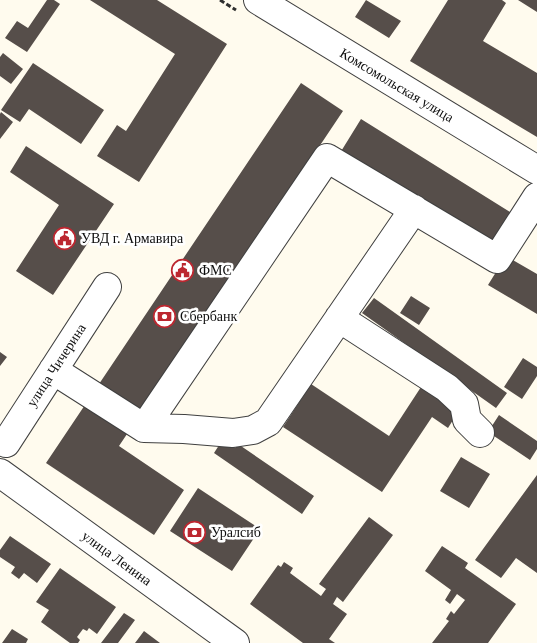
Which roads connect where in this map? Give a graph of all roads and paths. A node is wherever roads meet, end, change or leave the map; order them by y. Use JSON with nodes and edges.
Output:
{"nodes":[{"id":1,"x":258,"y":0,"type":"edge"},
{"id":2,"x":292,"y":9,"type":"edge"},
{"id":3,"x":537,"y":170,"type":"edge"},
{"id":4,"x":537,"y":197,"type":"edge"},
{"id":5,"x":414,"y":209,"type":"junction"},
{"id":6,"x":107,"y":287,"type":"dead end"},
{"id":7,"x":339,"y":318,"type":"junction"},
{"id":8,"x":53,"y":370,"type":"junction"},
{"id":9,"x":144,"y":428,"type":"junction"},
{"id":10,"x":480,"y":433,"type":"dead end"},
{"id":11,"x":6,"y":443,"type":"dead end"},
{"id":12,"x":0,"y":473,"type":"edge"},
{"id":13,"x":235,"y":643,"type":"edge"}],
"edges":[{"from":1,"to":2,"type":"street","name":"Комсомольская улица"},
{"from":2,"to":3,"type":"street","name":"Комсомольская улица"},
{"from":4,"to":5,"type":"street"},
{"from":5,"to":7,"type":"street"},
{"from":5,"to":9,"type":"street"},
{"from":6,"to":8,"type":"street","name":"улица Чичерина"},
{"from":7,"to":9,"type":"street"},
{"from":7,"to":10,"type":"street"},
{"from":8,"to":9,"type":"street"},
{"from":8,"to":11,"type":"street","name":"улица Чичерина"},
{"from":12,"to":13,"type":"street","name":"улица Ленина"}]}
